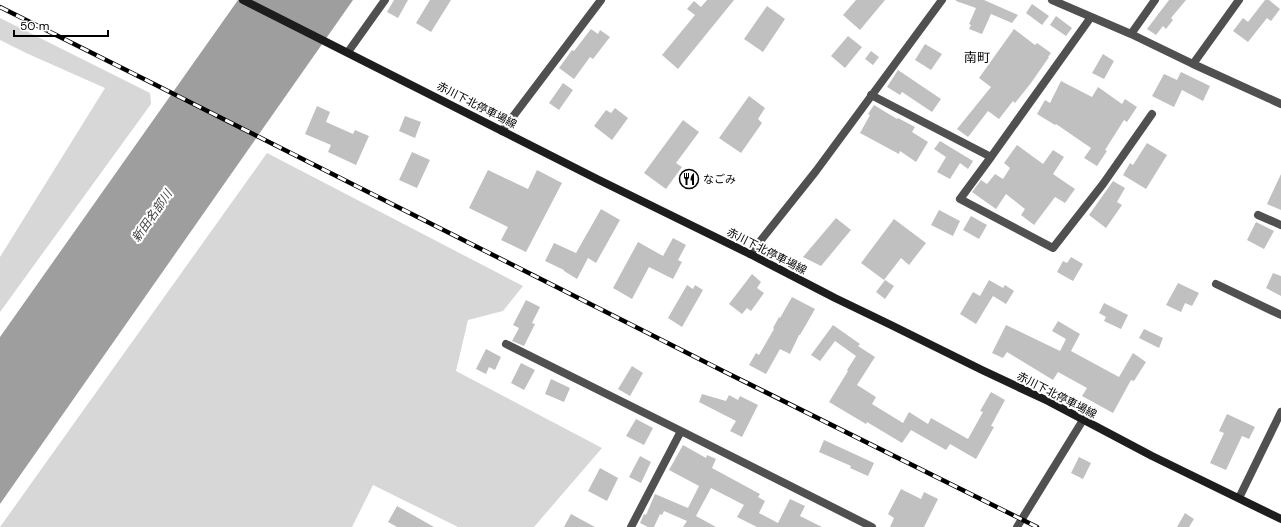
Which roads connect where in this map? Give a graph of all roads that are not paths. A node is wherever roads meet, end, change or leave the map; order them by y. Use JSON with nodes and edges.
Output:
{"nodes":[{"id":1,"x":243,"y":0,"type":"edge"},
{"id":2,"x":385,"y":0,"type":"edge"},
{"id":3,"x":601,"y":0,"type":"edge"},
{"id":4,"x":942,"y":0,"type":"edge"},
{"id":5,"x":1052,"y":0,"type":"edge"},
{"id":6,"x":1155,"y":0,"type":"edge"},
{"id":7,"x":1239,"y":0,"type":"edge"},
{"id":8,"x":1091,"y":17,"type":"junction"},
{"id":9,"x":1130,"y":34,"type":"junction"},
{"id":10,"x":345,"y":51,"type":"junction"},
{"id":11,"x":1193,"y":64,"type":"junction"},
{"id":12,"x":871,"y":95,"type":"junction"},
{"id":13,"x":1281,"y":104,"type":"edge"},
{"id":14,"x":1152,"y":114,"type":"dead end"},
{"id":15,"x":502,"y":131,"type":"junction"},
{"id":16,"x":991,"y":157,"type":"junction"},
{"id":17,"x":1258,"y":215,"type":"dead end"},
{"id":18,"x":1281,"y":225,"type":"edge"},
{"id":19,"x":750,"y":254,"type":"junction"},
{"id":20,"x":1216,"y":284,"type":"dead end"},
{"id":21,"x":1281,"y":315,"type":"edge"},
{"id":22,"x":506,"y":344,"type":"dead end"},
{"id":23,"x":1281,"y":412,"type":"edge"},
{"id":24,"x":1083,"y":420,"type":"junction"},
{"id":25,"x":681,"y":431,"type":"junction"},
{"id":26,"x":1238,"y":498,"type":"junction"},
{"id":27,"x":1281,"y":519,"type":"edge"},
{"id":28,"x":632,"y":527,"type":"edge"},
{"id":29,"x":872,"y":527,"type":"edge"},
{"id":30,"x":1017,"y":527,"type":"edge"}],
"edges":[{"from":1,"to":10,"type":"main road","name":"赤川下北停車場線"},
{"from":2,"to":10,"type":"street"},
{"from":3,"to":15,"type":"street"},
{"from":4,"to":12,"type":"street"},
{"from":5,"to":8,"type":"street"},
{"from":6,"to":9,"type":"street"},
{"from":7,"to":11,"type":"street"},
{"from":8,"to":9,"type":"street"},
{"from":8,"to":16,"type":"street"},
{"from":9,"to":11,"type":"street"},
{"from":10,"to":15,"type":"main road","name":"赤川下北停車場線"},
{"from":11,"to":13,"type":"street"},
{"from":12,"to":16,"type":"street"},
{"from":12,"to":19,"type":"street"},
{"from":14,"to":16,"type":"street"},
{"from":15,"to":19,"type":"main road","name":"赤川下北停車場線"},
{"from":17,"to":18,"type":"street"},
{"from":19,"to":24,"type":"main road","name":"赤川下北停車場線"},
{"from":20,"to":21,"type":"street"},
{"from":22,"to":25,"type":"street"},
{"from":23,"to":26,"type":"street"},
{"from":24,"to":26,"type":"main road","name":"赤川下北停車場線"},
{"from":24,"to":30,"type":"street"},
{"from":25,"to":28,"type":"street"},
{"from":25,"to":29,"type":"street"},
{"from":26,"to":27,"type":"main road","name":"赤川下北停車場線"}]}
